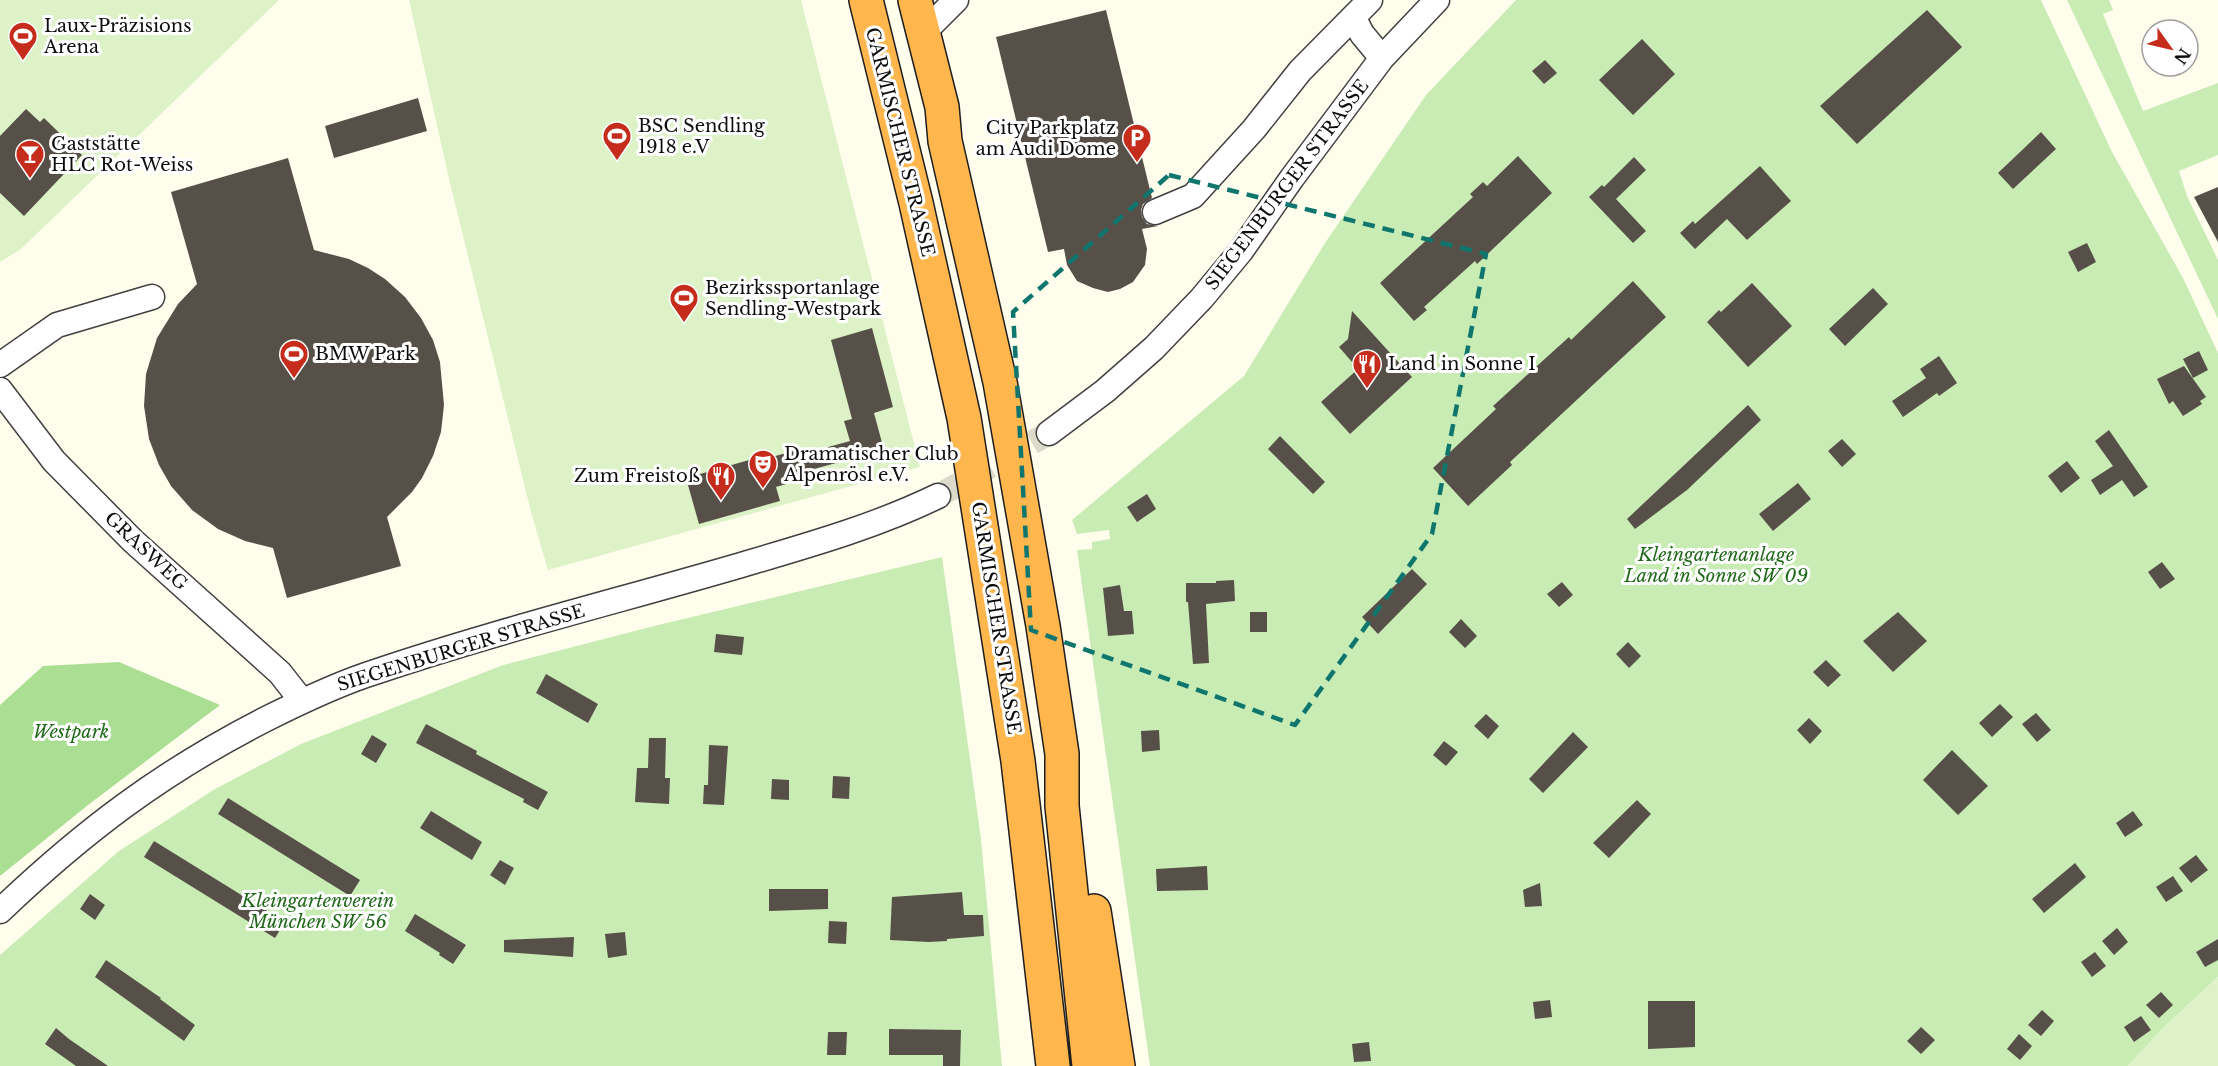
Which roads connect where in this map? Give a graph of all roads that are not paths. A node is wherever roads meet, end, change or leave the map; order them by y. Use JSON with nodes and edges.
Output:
{"nodes":[{"id":1,"x":866,"y":0,"type":"edge"},
{"id":2,"x":915,"y":0,"type":"edge"},
{"id":3,"x":956,"y":0,"type":"edge"},
{"id":4,"x":1370,"y":0,"type":"edge"},
{"id":5,"x":1437,"y":0,"type":"edge"},
{"id":6,"x":1354,"y":18,"type":"junction"},
{"id":7,"x":923,"y":33,"type":"junction"},
{"id":8,"x":1382,"y":58,"type":"junction"},
{"id":9,"x":1155,"y":212,"type":"dead end"},
{"id":10,"x":152,"y":297,"type":"dead end"},
{"id":11,"x":0,"y":365,"type":"edge"},
{"id":12,"x":0,"y":390,"type":"edge"},
{"id":13,"x":1049,"y":433,"type":"tunnel mouth"},
{"id":14,"x":938,"y":496,"type":"tunnel mouth"},
{"id":15,"x":302,"y":701,"type":"junction"},
{"id":16,"x":1062,"y":754,"type":"junction"},
{"id":17,"x":0,"y":911,"type":"edge"},
{"id":18,"x":1050,"y":1061,"type":"edge"},
{"id":19,"x":1089,"y":1066,"type":"edge"},
{"id":20,"x":1118,"y":1066,"type":"edge"}],
"edges":[{"from":1,"to":18,"type":"highway","name":"GARMISCHER STRASSE"},
{"from":2,"to":7,"type":"highway"},
{"from":3,"to":7,"type":"street"},
{"from":4,"to":6,"type":"street"},
{"from":5,"to":8,"type":"street","name":"SIEGENBURGER STRASSE"},
{"from":6,"to":8,"type":"street"},
{"from":6,"to":9,"type":"street"},
{"from":7,"to":16,"type":"highway"},
{"from":8,"to":13,"type":"street","name":"SIEGENBURGER STRASSE"},
{"from":10,"to":11,"type":"street"},
{"from":12,"to":15,"type":"street","name":"GRASWEG"},
{"from":14,"to":15,"type":"street","name":"SIEGENBURGER STRASSE"},
{"from":15,"to":17,"type":"street","name":"SIEGENBURGER STRASSE"},
{"from":16,"to":19,"type":"highway"},
{"from":16,"to":20,"type":"highway"}]}
